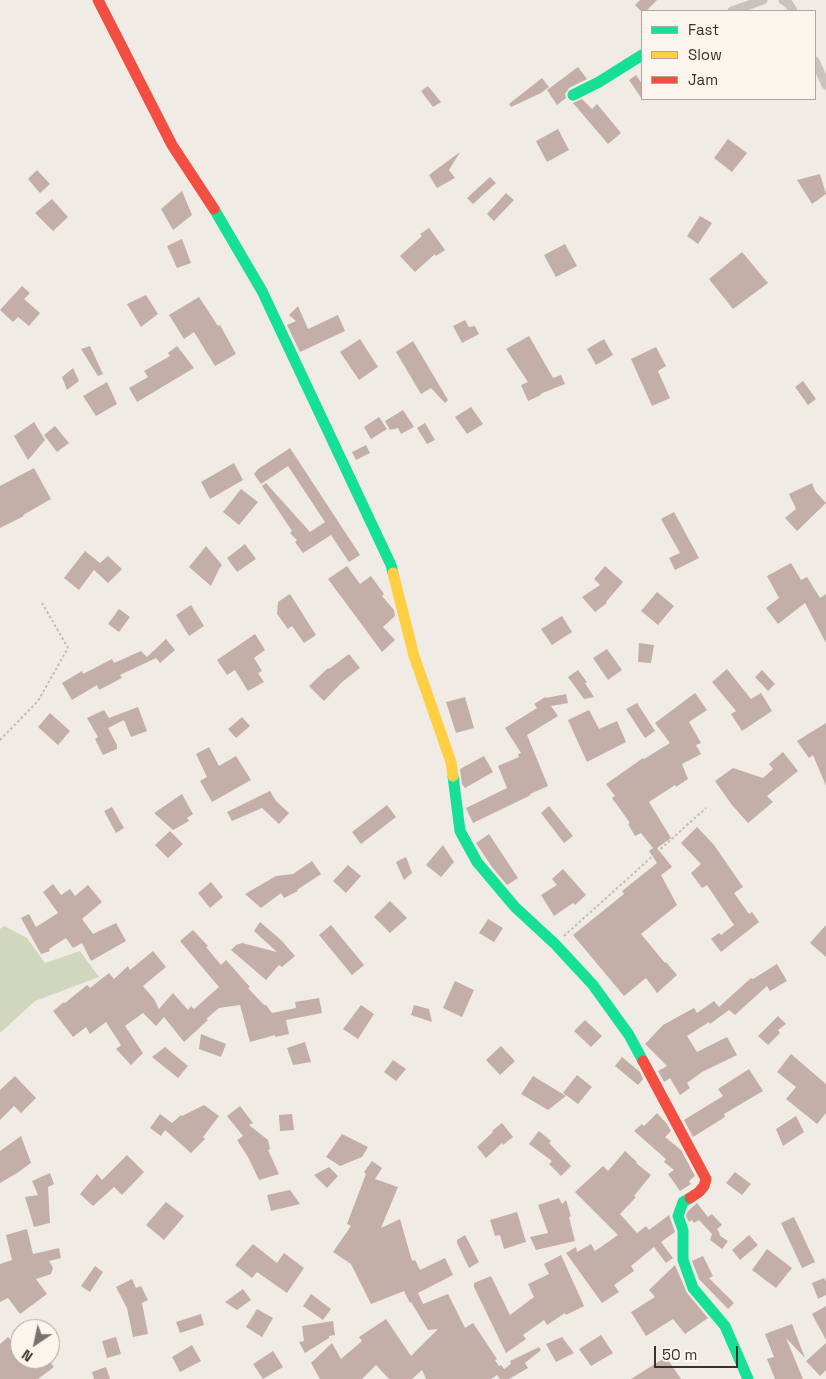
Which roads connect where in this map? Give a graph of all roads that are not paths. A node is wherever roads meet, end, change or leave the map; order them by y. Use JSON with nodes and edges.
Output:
{"nodes":[{"id":1,"x":98,"y":0,"type":"edge"},
{"id":2,"x":763,"y":0,"type":"edge"},
{"id":3,"x":783,"y":0,"type":"edge"},
{"id":4,"x":735,"y":10,"type":"edge"},
{"id":5,"x":792,"y":10,"type":"edge"},
{"id":6,"x":641,"y":56,"type":"edge"},
{"id":7,"x":816,"y":63,"type":"edge"},
{"id":8,"x":826,"y":85,"type":"edge"},
{"id":9,"x":573,"y":95,"type":"dead end"},
{"id":10,"x":748,"y":1379,"type":"edge"}],
"edges":[{"from":1,"to":10,"type":"street"},
{"from":2,"to":4,"type":"street"},
{"from":3,"to":5,"type":"street"},
{"from":6,"to":9,"type":"street"},
{"from":7,"to":8,"type":"street"}]}
